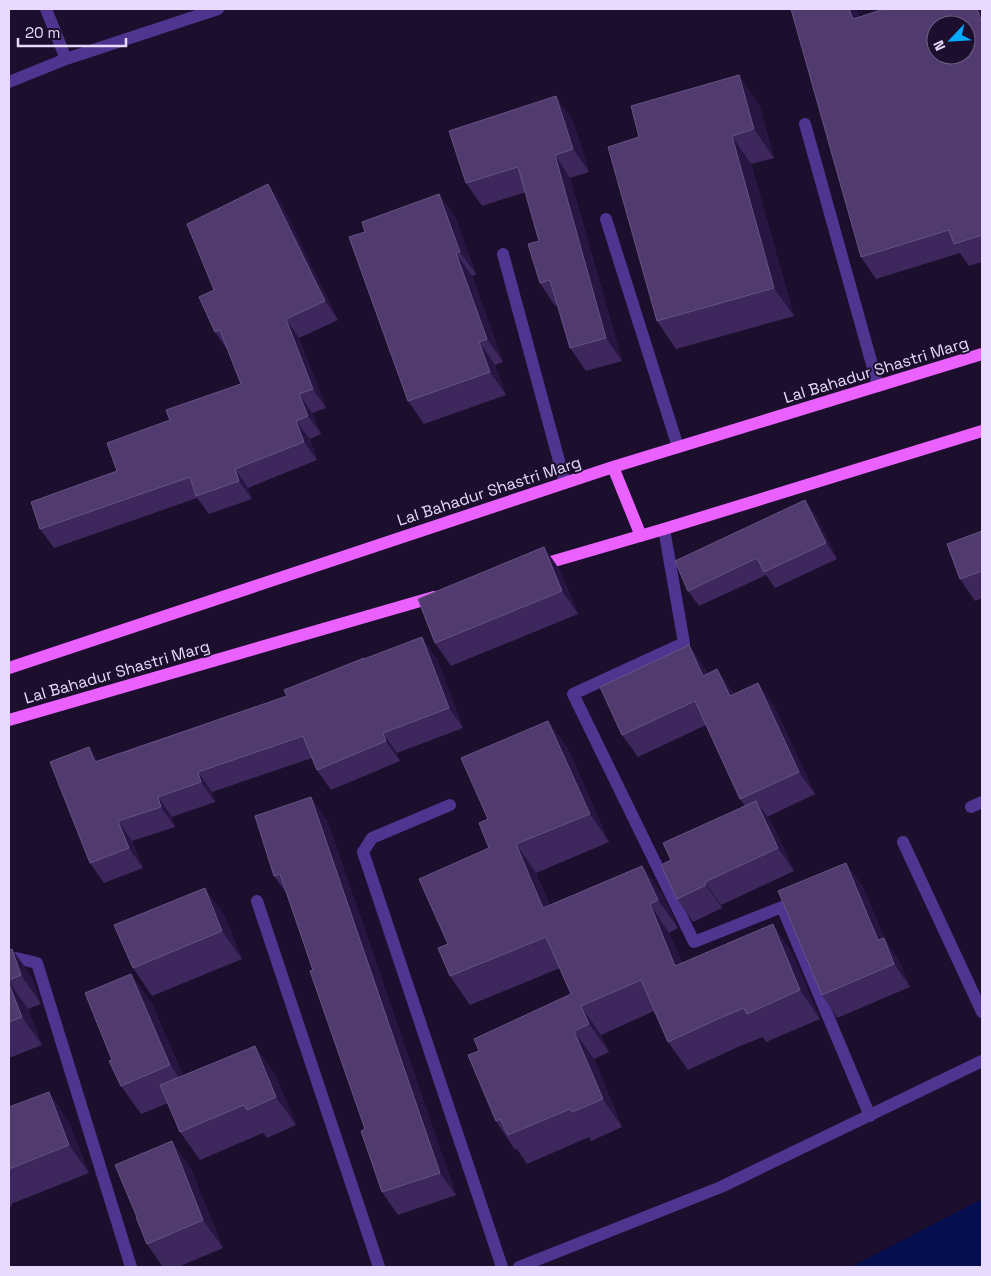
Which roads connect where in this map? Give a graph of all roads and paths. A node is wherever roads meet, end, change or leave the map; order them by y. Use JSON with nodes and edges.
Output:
{"nodes":[{"id":1,"x":46,"y":9,"type":"edge"},
{"id":2,"x":218,"y":9,"type":"edge"},
{"id":3,"x":66,"y":59,"type":"junction"},
{"id":4,"x":9,"y":82,"type":"edge"},
{"id":5,"x":805,"y":124,"type":"dead end"},
{"id":6,"x":606,"y":220,"type":"dead end"},
{"id":7,"x":503,"y":254,"type":"dead end"},
{"id":8,"x":982,"y":354,"type":"edge"},
{"id":9,"x":878,"y":386,"type":"junction"},
{"id":10,"x":982,"y":431,"type":"edge"},
{"id":11,"x":678,"y":447,"type":"junction"},
{"id":12,"x":613,"y":467,"type":"junction"},
{"id":13,"x":565,"y":483,"type":"junction"},
{"id":14,"x":664,"y":529,"type":"junction"},
{"id":15,"x":641,"y":536,"type":"junction"},
{"id":16,"x":526,"y":570,"type":"edge"},
{"id":17,"x":450,"y":592,"type":"edge"},
{"id":18,"x":9,"y":668,"type":"edge"},
{"id":19,"x":9,"y":720,"type":"edge"},
{"id":20,"x":450,"y":805,"type":"dead end"},
{"id":21,"x":903,"y":842,"type":"dead end"},
{"id":22,"x":257,"y":901,"type":"dead end"},
{"id":23,"x":9,"y":962,"type":"edge"},
{"id":24,"x":982,"y":1012,"type":"edge"},
{"id":25,"x":982,"y":1061,"type":"edge"},
{"id":26,"x":870,"y":1116,"type":"junction"},
{"id":27,"x":131,"y":1267,"type":"edge"},
{"id":28,"x":379,"y":1267,"type":"edge"},
{"id":29,"x":502,"y":1267,"type":"edge"},
{"id":30,"x":519,"y":1267,"type":"edge"}],
"edges":[{"from":1,"to":3,"type":"street"},
{"from":2,"to":3,"type":"street"},
{"from":3,"to":4,"type":"street"},
{"from":5,"to":9,"type":"street"},
{"from":6,"to":11,"type":"street"},
{"from":7,"to":13,"type":"street"},
{"from":8,"to":9,"type":"main road","name":"Lal Bahadur Shastri Marg"},
{"from":9,"to":11,"type":"main road","name":"Lal Bahadur Shastri Marg"},
{"from":10,"to":14,"type":"main road"},
{"from":11,"to":12,"type":"main road","name":"Lal Bahadur Shastri Marg"},
{"from":12,"to":13,"type":"main road","name":"Lal Bahadur Shastri Marg"},
{"from":12,"to":15,"type":"main road"},
{"from":13,"to":18,"type":"main road","name":"Lal Bahadur Shastri Marg"},
{"from":14,"to":15,"type":"main road"},
{"from":14,"to":26,"type":"street"},
{"from":15,"to":16,"type":"main road"},
{"from":17,"to":19,"type":"main road","name":"Lal Bahadur Shastri Marg"},
{"from":20,"to":29,"type":"street"},
{"from":21,"to":24,"type":"street"},
{"from":22,"to":28,"type":"street"},
{"from":23,"to":27,"type":"street"},
{"from":25,"to":26,"type":"street"},
{"from":26,"to":30,"type":"street"}]}
